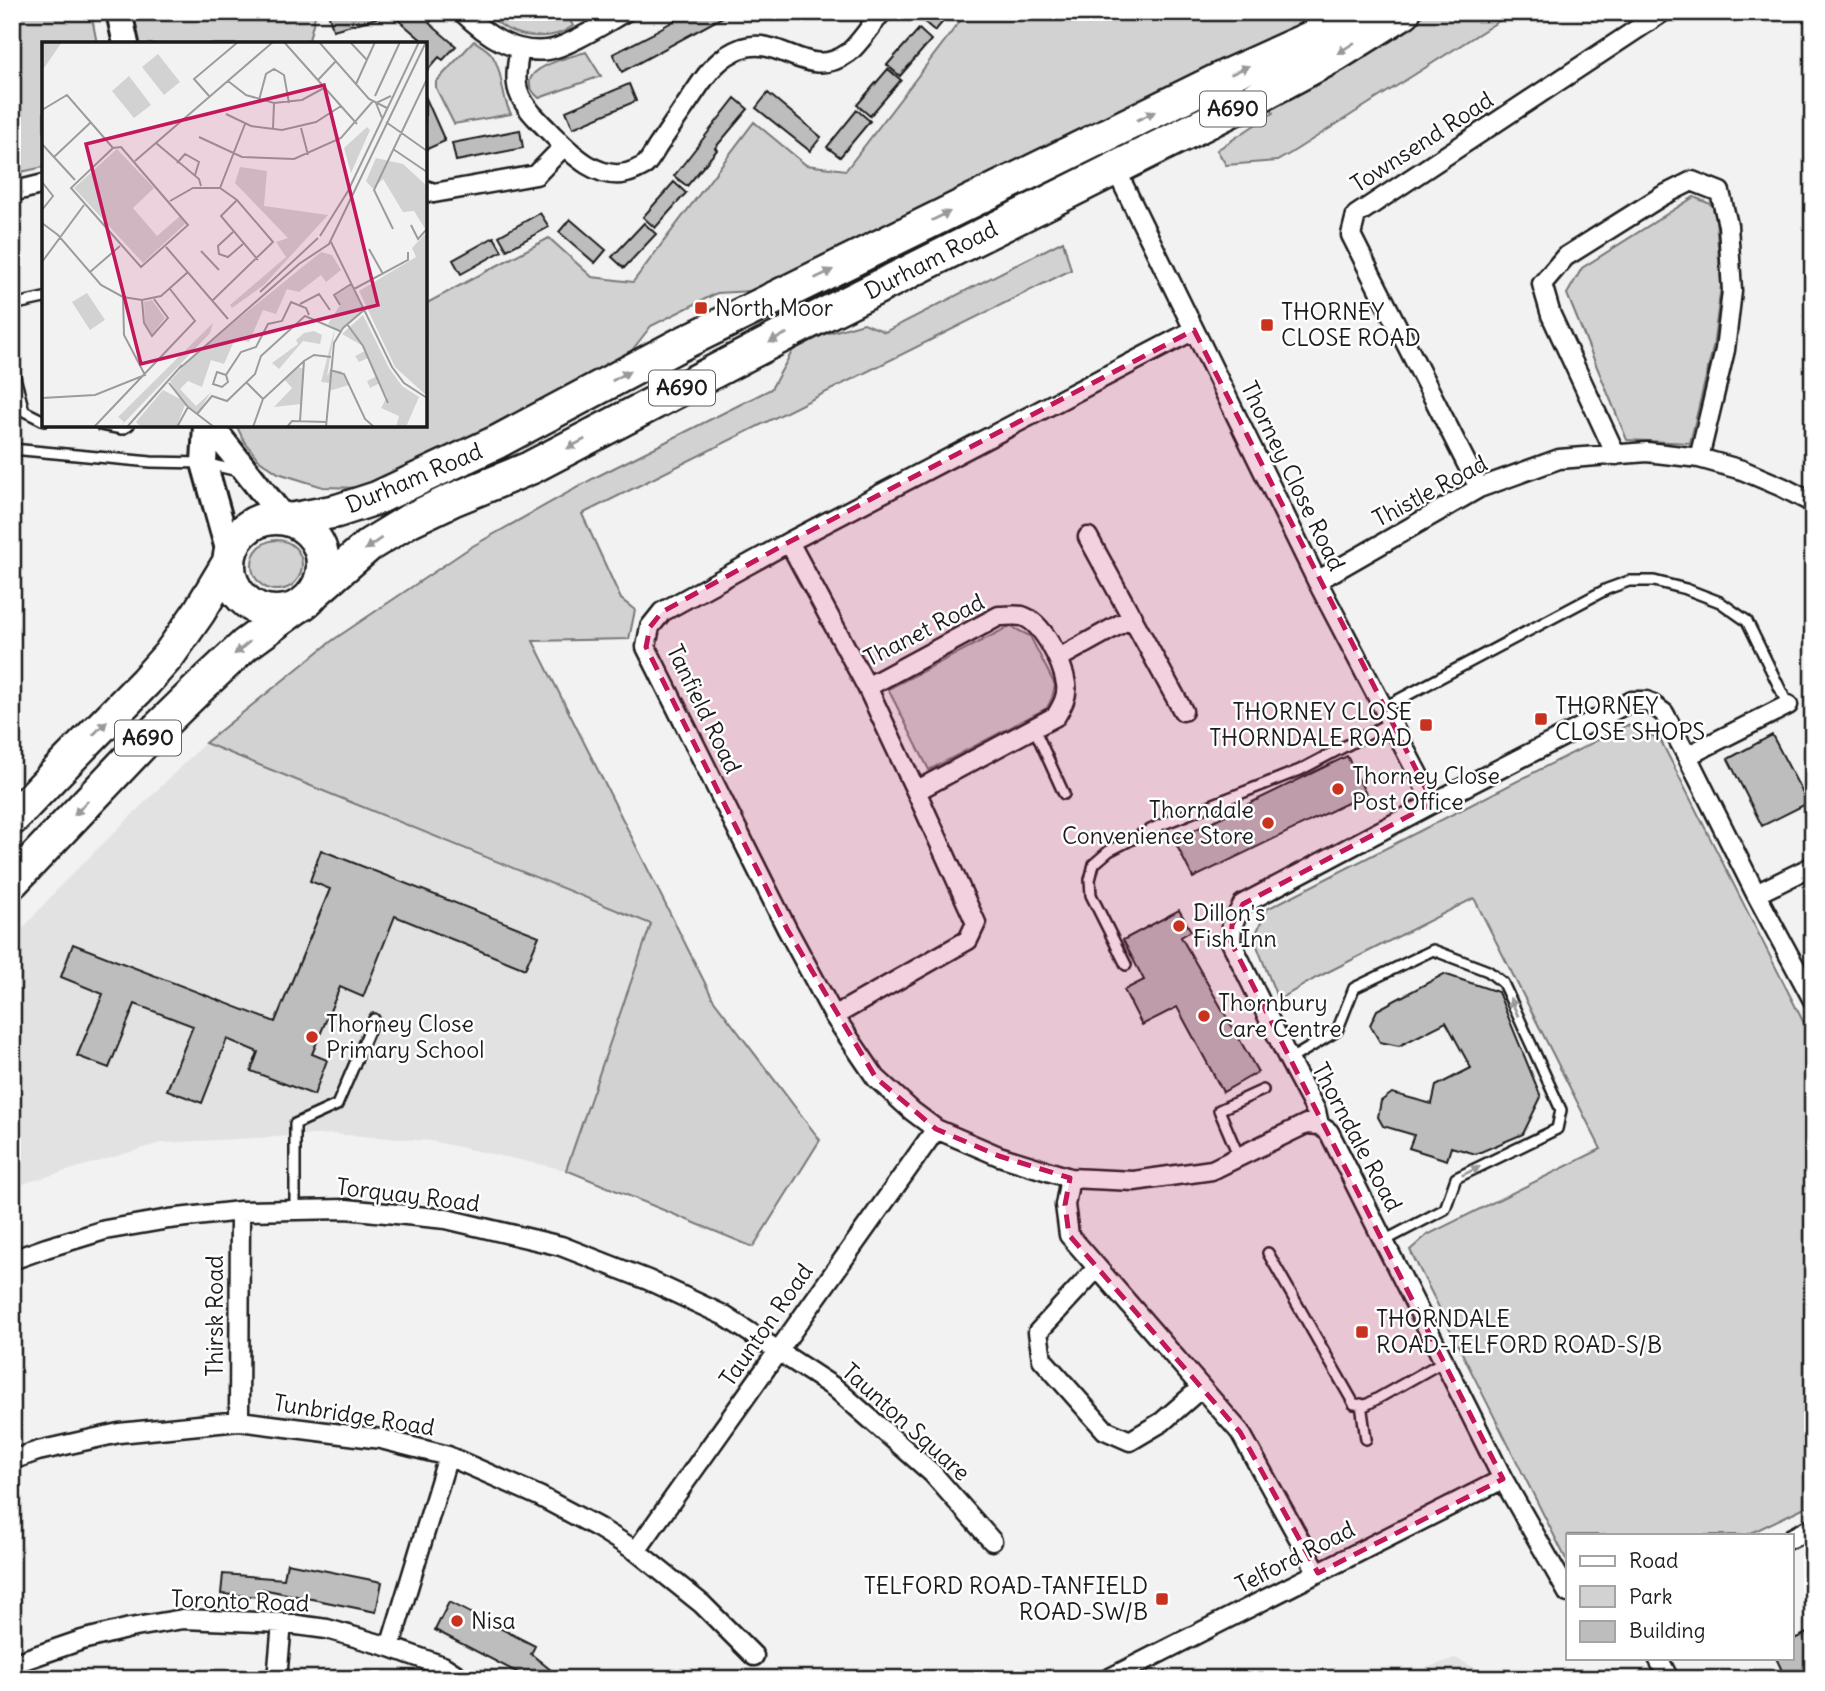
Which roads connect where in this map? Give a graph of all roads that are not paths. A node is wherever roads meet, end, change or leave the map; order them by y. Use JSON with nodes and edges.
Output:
{"nodes":[{"id":1,"x":119,"y":12,"type":"edge"},
{"id":2,"x":462,"y":12,"type":"edge"},
{"id":3,"x":625,"y":12,"type":"edge"},
{"id":4,"x":882,"y":12,"type":"edge"},
{"id":5,"x":1361,"y":12,"type":"edge"},
{"id":6,"x":1404,"y":12,"type":"edge"},
{"id":7,"x":1663,"y":12,"type":"edge"},
{"id":8,"x":126,"y":42,"type":"edge"},
{"id":9,"x":520,"y":49,"type":"junction"},
{"id":10,"x":564,"y":146,"type":"junction"},
{"id":11,"x":1107,"y":153,"type":"junction"},
{"id":12,"x":42,"y":184,"type":"edge"},
{"id":13,"x":427,"y":191,"type":"edge"},
{"id":14,"x":12,"y":192,"type":"edge"},
{"id":15,"x":42,"y":298,"type":"edge"},
{"id":16,"x":12,"y":305,"type":"edge"},
{"id":17,"x":1194,"y":330,"type":"junction"},
{"id":18,"x":12,"y":366,"type":"edge"},
{"id":19,"x":42,"y":420,"type":"edge"},
{"id":20,"x":208,"y":427,"type":"edge"},
{"id":21,"x":210,"y":427,"type":"edge"},
{"id":22,"x":12,"y":449,"type":"edge"},
{"id":23,"x":1616,"y":455,"type":"junction"},
{"id":24,"x":1699,"y":458,"type":"junction"},
{"id":25,"x":204,"y":463,"type":"junction"},
{"id":26,"x":247,"y":473,"type":"junction"},
{"id":27,"x":1479,"y":488,"type":"junction"},
{"id":28,"x":1813,"y":503,"type":"edge"},
{"id":29,"x":287,"y":519,"type":"junction"},
{"id":30,"x":1088,"y":537,"type":"dead end"},
{"id":31,"x":789,"y":542,"type":"junction"},
{"id":32,"x":230,"y":559,"type":"junction"},
{"id":33,"x":1317,"y":581,"type":"junction"},
{"id":34,"x":306,"y":599,"type":"junction"},
{"id":35,"x":1133,"y":617,"type":"junction"},
{"id":36,"x":1059,"y":658,"type":"junction"},
{"id":37,"x":867,"y":687,"type":"junction"},
{"id":38,"x":1788,"y":705,"type":"joint"},
{"id":39,"x":1183,"y":711,"type":"dead end"},
{"id":40,"x":1387,"y":715,"type":"junction"},
{"id":41,"x":1034,"y":727,"type":"junction"},
{"id":42,"x":1687,"y":757,"type":"junction"},
{"id":43,"x":916,"y":791,"type":"junction"},
{"id":44,"x":1064,"y":794,"type":"dead end"},
{"id":45,"x":1433,"y":803,"type":"junction"},
{"id":46,"x":12,"y":819,"type":"edge"},
{"id":47,"x":1813,"y":866,"type":"edge"},
{"id":48,"x":12,"y":882,"type":"edge"},
{"id":49,"x":1756,"y":894,"type":"junction"},
{"id":50,"x":1126,"y":965,"type":"dead end"},
{"id":51,"x":1813,"y":1000,"type":"edge"},
{"id":52,"x":834,"y":1016,"type":"junction"},
{"id":53,"x":374,"y":1019,"type":"dead end"},
{"id":54,"x":1289,"y":1060,"type":"junction"},
{"id":55,"x":1263,"y":1090,"type":"dead end"},
{"id":56,"x":1319,"y":1125,"type":"junction"},
{"id":57,"x":936,"y":1129,"type":"junction"},
{"id":58,"x":1239,"y":1157,"type":"junction"},
{"id":59,"x":1070,"y":1178,"type":"junction"},
{"id":60,"x":295,"y":1210,"type":"junction"},
{"id":61,"x":240,"y":1211,"type":"junction"},
{"id":62,"x":1384,"y":1241,"type":"junction"},
{"id":63,"x":1268,"y":1254,"type":"dead end"},
{"id":64,"x":12,"y":1261,"type":"edge"},
{"id":65,"x":1097,"y":1268,"type":"junction"},
{"id":66,"x":778,"y":1350,"type":"junction"},
{"id":67,"x":1444,"y":1361,"type":"junction"},
{"id":68,"x":1201,"y":1388,"type":"junction"},
{"id":69,"x":1361,"y":1404,"type":"junction"},
{"id":70,"x":239,"y":1421,"type":"junction"},
{"id":71,"x":1366,"y":1439,"type":"dead end"},
{"id":72,"x":448,"y":1455,"type":"junction"},
{"id":73,"x":12,"y":1460,"type":"edge"},
{"id":74,"x":1503,"y":1479,"type":"junction"},
{"id":75,"x":1813,"y":1527,"type":"edge"},
{"id":76,"x":1794,"y":1537,"type":"edge"},
{"id":77,"x":992,"y":1541,"type":"dead end"},
{"id":78,"x":636,"y":1551,"type":"junction"},
{"id":79,"x":1318,"y":1573,"type":"junction"},
{"id":80,"x":1566,"y":1589,"type":"edge"},
{"id":81,"x":282,"y":1623,"type":"junction"},
{"id":82,"x":390,"y":1647,"type":"junction"},
{"id":83,"x":754,"y":1656,"type":"dead end"},
{"id":84,"x":1659,"y":1660,"type":"edge"},
{"id":85,"x":12,"y":1664,"type":"edge"},
{"id":86,"x":276,"y":1679,"type":"edge"},
{"id":87,"x":463,"y":1679,"type":"edge"},
{"id":88,"x":1108,"y":1679,"type":"edge"},
{"id":89,"x":1669,"y":1679,"type":"edge"}],
"edges":[{"from":1,"to":8,"type":"street"},
{"from":2,"to":9,"type":"street"},
{"from":3,"to":9,"type":"street"},
{"from":4,"to":10,"type":"street"},
{"from":11,"to":5,"type":"highway","name":"Durham Road","number":"A690","one_way":true},
{"from":6,"to":11,"type":"highway","name":"Durham Road","number":"A690","one_way":true},
{"from":7,"to":27,"type":"street","name":"Townsend Road"},
{"from":9,"to":10,"type":"street"},
{"from":10,"to":13,"type":"street"},
{"from":11,"to":17,"type":"street","name":"Thorney Close Road"},
{"from":29,"to":11,"type":"highway","name":"Durham Road","number":"A690","one_way":true},
{"from":11,"to":34,"type":"highway","name":"Durham Road","number":"A690","one_way":true},
{"from":12,"to":14,"type":"street"},
{"from":15,"to":16,"type":"lane"},
{"from":17,"to":31,"type":"street","name":"Tanfield Road"},
{"from":17,"to":33,"type":"street","name":"Thorney Close Road"},
{"from":18,"to":19,"type":"lane"},
{"from":20,"to":25,"type":"street"},
{"from":21,"to":26,"type":"street"},
{"from":22,"to":25,"type":"lane"},
{"from":23,"to":24,"type":"street","name":"Thistle Road"},
{"from":23,"to":24,"type":"street"},
{"from":23,"to":27,"type":"street","name":"Thistle Road"},
{"from":24,"to":28,"type":"street","name":"Thistle Road"},
{"from":25,"to":26,"type":"lane"},
{"from":25,"to":32,"type":"street"},
{"from":26,"to":29,"type":"street"},
{"from":27,"to":33,"type":"street","name":"Thistle Road"},
{"from":29,"to":32,"type":"highway","name":"Durham Road"},
{"from":29,"to":34,"type":"highway"},
{"from":30,"to":35,"type":"street"},
{"from":31,"to":37,"type":"street","name":"Thanet Road"},
{"from":31,"to":52,"type":"street","name":"Tanfield Road"},
{"from":32,"to":34,"type":"highway"},
{"from":46,"to":32,"type":"highway","name":"Durham Road","number":"A690","one_way":true},
{"from":33,"to":40,"type":"street","name":"Thorney Close Road"},
{"from":34,"to":48,"type":"highway","name":"Durham Road","number":"A690","one_way":true},
{"from":35,"to":36,"type":"street"},
{"from":35,"to":39,"type":"street"},
{"from":36,"to":37,"type":"street","name":"Thanet Road"},
{"from":36,"to":41,"type":"street","name":"Thanet Road"},
{"from":37,"to":43,"type":"street","name":"Thanet Road"},
{"from":38,"to":40,"type":"lane"},
{"from":38,"to":42,"type":"street"},
{"from":40,"to":45,"type":"street","name":"Thorney Close Road"},
{"from":40,"to":50,"type":"lane"},
{"from":41,"to":43,"type":"street","name":"Thanet Road"},
{"from":41,"to":44,"type":"lane"},
{"from":42,"to":45,"type":"street","name":"Thorndale Road"},
{"from":42,"to":49,"type":"street","name":"Thorndale Road"},
{"from":43,"to":52,"type":"street","name":"Thanet Road"},
{"from":45,"to":54,"type":"street","name":"Thorndale Road"},
{"from":47,"to":49,"type":"street"},
{"from":49,"to":51,"type":"street","name":"Thorndale Road"},
{"from":52,"to":57,"type":"street","name":"Tanfield Road"},
{"from":53,"to":60,"type":"lane"},
{"from":54,"to":56,"type":"street","name":"Thorndale Road"},
{"from":62,"to":54,"type":"lane","one_way":true},
{"from":55,"to":58,"type":"lane"},
{"from":56,"to":58,"type":"street","name":"Tanfield Road"},
{"from":56,"to":62,"type":"street","name":"Thorndale Road"},
{"from":57,"to":59,"type":"street","name":"Tanfield Road"},
{"from":57,"to":66,"type":"street","name":"Taunton Road"},
{"from":58,"to":59,"type":"street","name":"Tanfield Road"},
{"from":59,"to":65,"type":"street"},
{"from":60,"to":61,"type":"street","name":"Torquay Road"},
{"from":60,"to":66,"type":"street","name":"Torquay Road"},
{"from":61,"to":64,"type":"street","name":"Torquay Road"},
{"from":61,"to":70,"type":"street","name":"Thirsk Road"},
{"from":62,"to":67,"type":"street","name":"Thorndale Road"},
{"from":63,"to":69,"type":"lane"},
{"from":65,"to":68,"type":"street"},
{"from":65,"to":68,"type":"street"},
{"from":66,"to":77,"type":"street","name":"Taunton Square"},
{"from":66,"to":78,"type":"street","name":"Taunton Road"},
{"from":67,"to":69,"type":"lane"},
{"from":67,"to":74,"type":"street","name":"Thorndale Road"},
{"from":68,"to":79,"type":"street"},
{"from":69,"to":71,"type":"lane"},
{"from":70,"to":72,"type":"street","name":"Tunbridge Road"},
{"from":70,"to":73,"type":"street","name":"Tunbridge Road"},
{"from":72,"to":78,"type":"street","name":"Tunbridge Road"},
{"from":72,"to":82,"type":"street"},
{"from":74,"to":79,"type":"street","name":"Telford Road"},
{"from":74,"to":80,"type":"street","name":"Thorndale Road"},
{"from":75,"to":76,"type":"street"},
{"from":78,"to":83,"type":"street","name":"Tunbridge Road"},
{"from":79,"to":88,"type":"street","name":"Telford Road"},
{"from":81,"to":82,"type":"street","name":"Toronto Road"},
{"from":81,"to":85,"type":"street","name":"Toronto Road"},
{"from":81,"to":86,"type":"street"},
{"from":82,"to":87,"type":"street","name":"Toronto Road"},
{"from":84,"to":89,"type":"street"}]}
